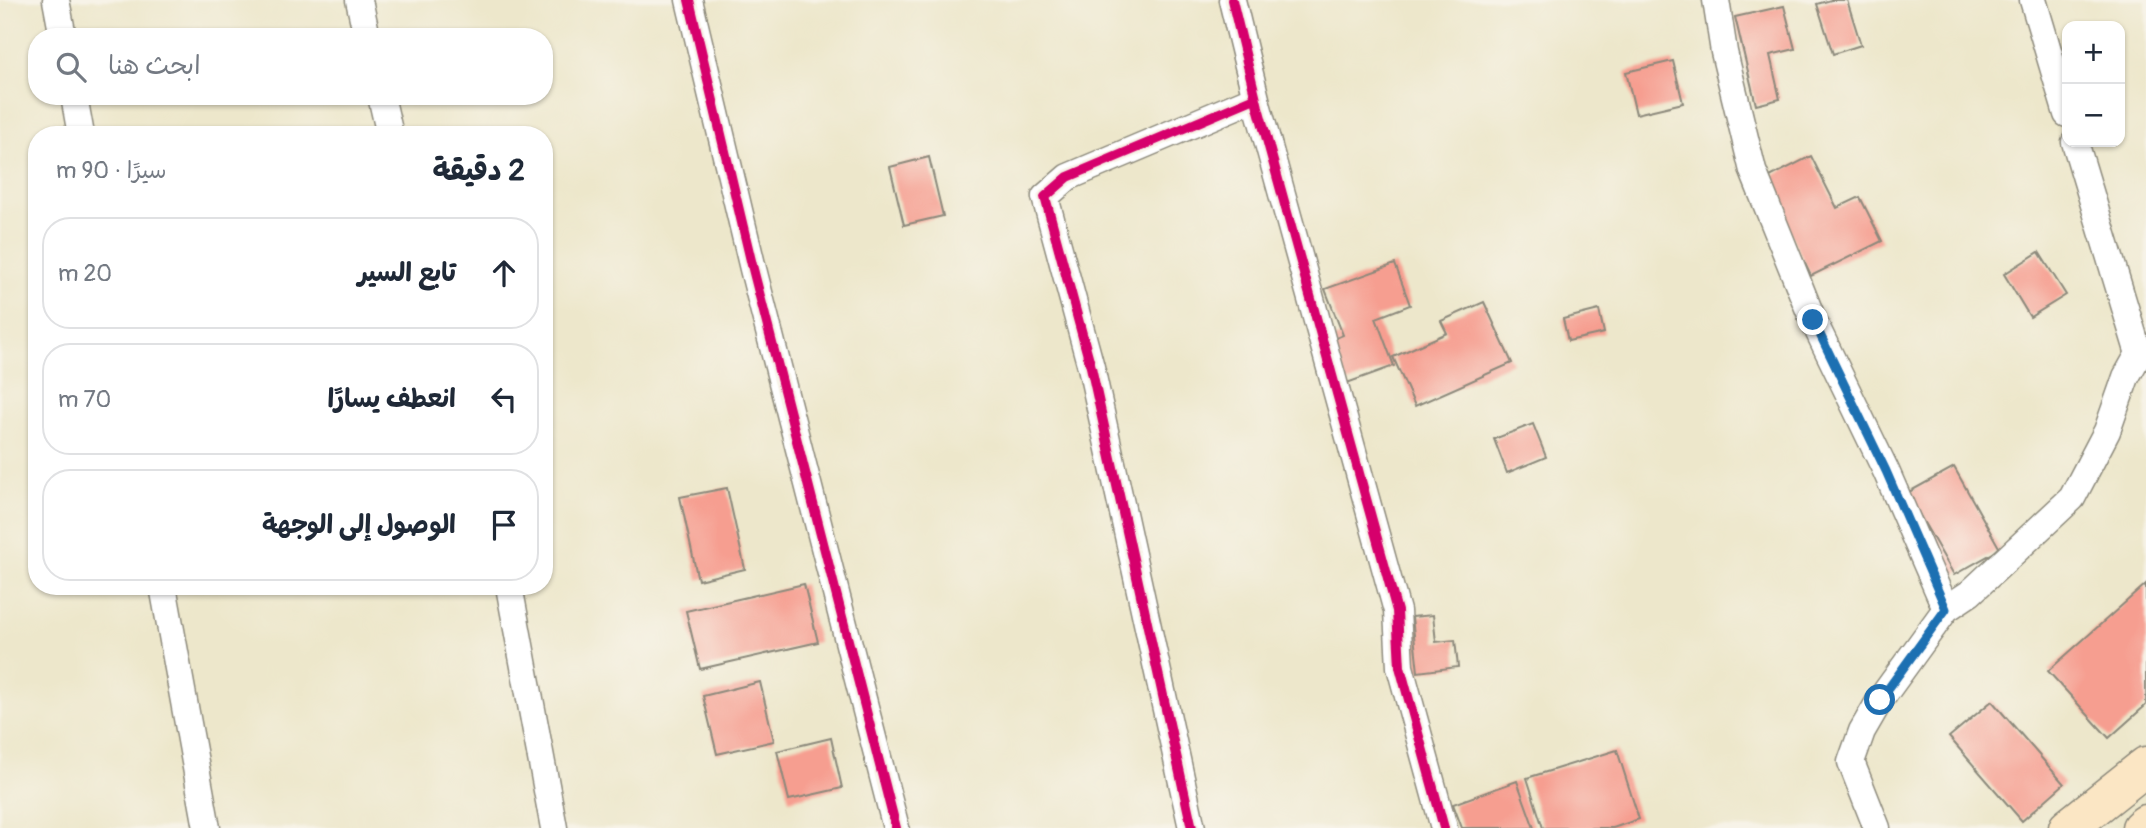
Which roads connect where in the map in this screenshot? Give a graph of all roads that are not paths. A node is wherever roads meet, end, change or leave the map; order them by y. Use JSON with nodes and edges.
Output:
{"nodes":[{"id":1,"x":57,"y":0,"type":"edge"},
{"id":2,"x":359,"y":0,"type":"edge"},
{"id":3,"x":690,"y":0,"type":"edge"},
{"id":4,"x":1231,"y":0,"type":"edge"},
{"id":5,"x":1716,"y":0,"type":"edge"},
{"id":6,"x":2033,"y":0,"type":"edge"},
{"id":7,"x":62,"y":28,"type":"edge"},
{"id":8,"x":366,"y":28,"type":"edge"},
{"id":9,"x":2062,"y":97,"type":"edge"},
{"id":10,"x":1255,"y":98,"type":"junction"},
{"id":11,"x":76,"y":105,"type":"edge"},
{"id":12,"x":384,"y":105,"type":"edge"},
{"id":13,"x":79,"y":126,"type":"edge"},
{"id":14,"x":388,"y":126,"type":"edge"},
{"id":15,"x":2078,"y":147,"type":"edge"},
{"id":16,"x":2143,"y":351,"type":"edge"},
{"id":17,"x":165,"y":595,"type":"edge"},
{"id":18,"x":511,"y":595,"type":"edge"},
{"id":19,"x":1946,"y":609,"type":"junction"},
{"id":20,"x":2146,"y":766,"type":"edge"},
{"id":21,"x":2146,"y":824,"type":"edge"},
{"id":22,"x":207,"y":828,"type":"edge"},
{"id":23,"x":554,"y":828,"type":"edge"},
{"id":24,"x":896,"y":828,"type":"edge"},
{"id":25,"x":1192,"y":828,"type":"edge"},
{"id":26,"x":1444,"y":828,"type":"edge"},
{"id":27,"x":1877,"y":828,"type":"edge"},
{"id":28,"x":2068,"y":828,"type":"edge"},
{"id":29,"x":2141,"y":828,"type":"edge"}],
"edges":[{"from":1,"to":7,"type":"street"},
{"from":2,"to":8,"type":"street"},
{"from":3,"to":24,"type":"street"},
{"from":4,"to":10,"type":"street"},
{"from":5,"to":19,"type":"street"},
{"from":6,"to":9,"type":"street"},
{"from":10,"to":25,"type":"street"},
{"from":10,"to":26,"type":"street"},
{"from":11,"to":13,"type":"street"},
{"from":12,"to":14,"type":"street"},
{"from":15,"to":16,"type":"street"},
{"from":16,"to":19,"type":"street"},
{"from":17,"to":22,"type":"street"},
{"from":18,"to":23,"type":"street"},
{"from":19,"to":27,"type":"street"},
{"from":20,"to":28,"type":"main road"},
{"from":21,"to":29,"type":"main road"}]}
